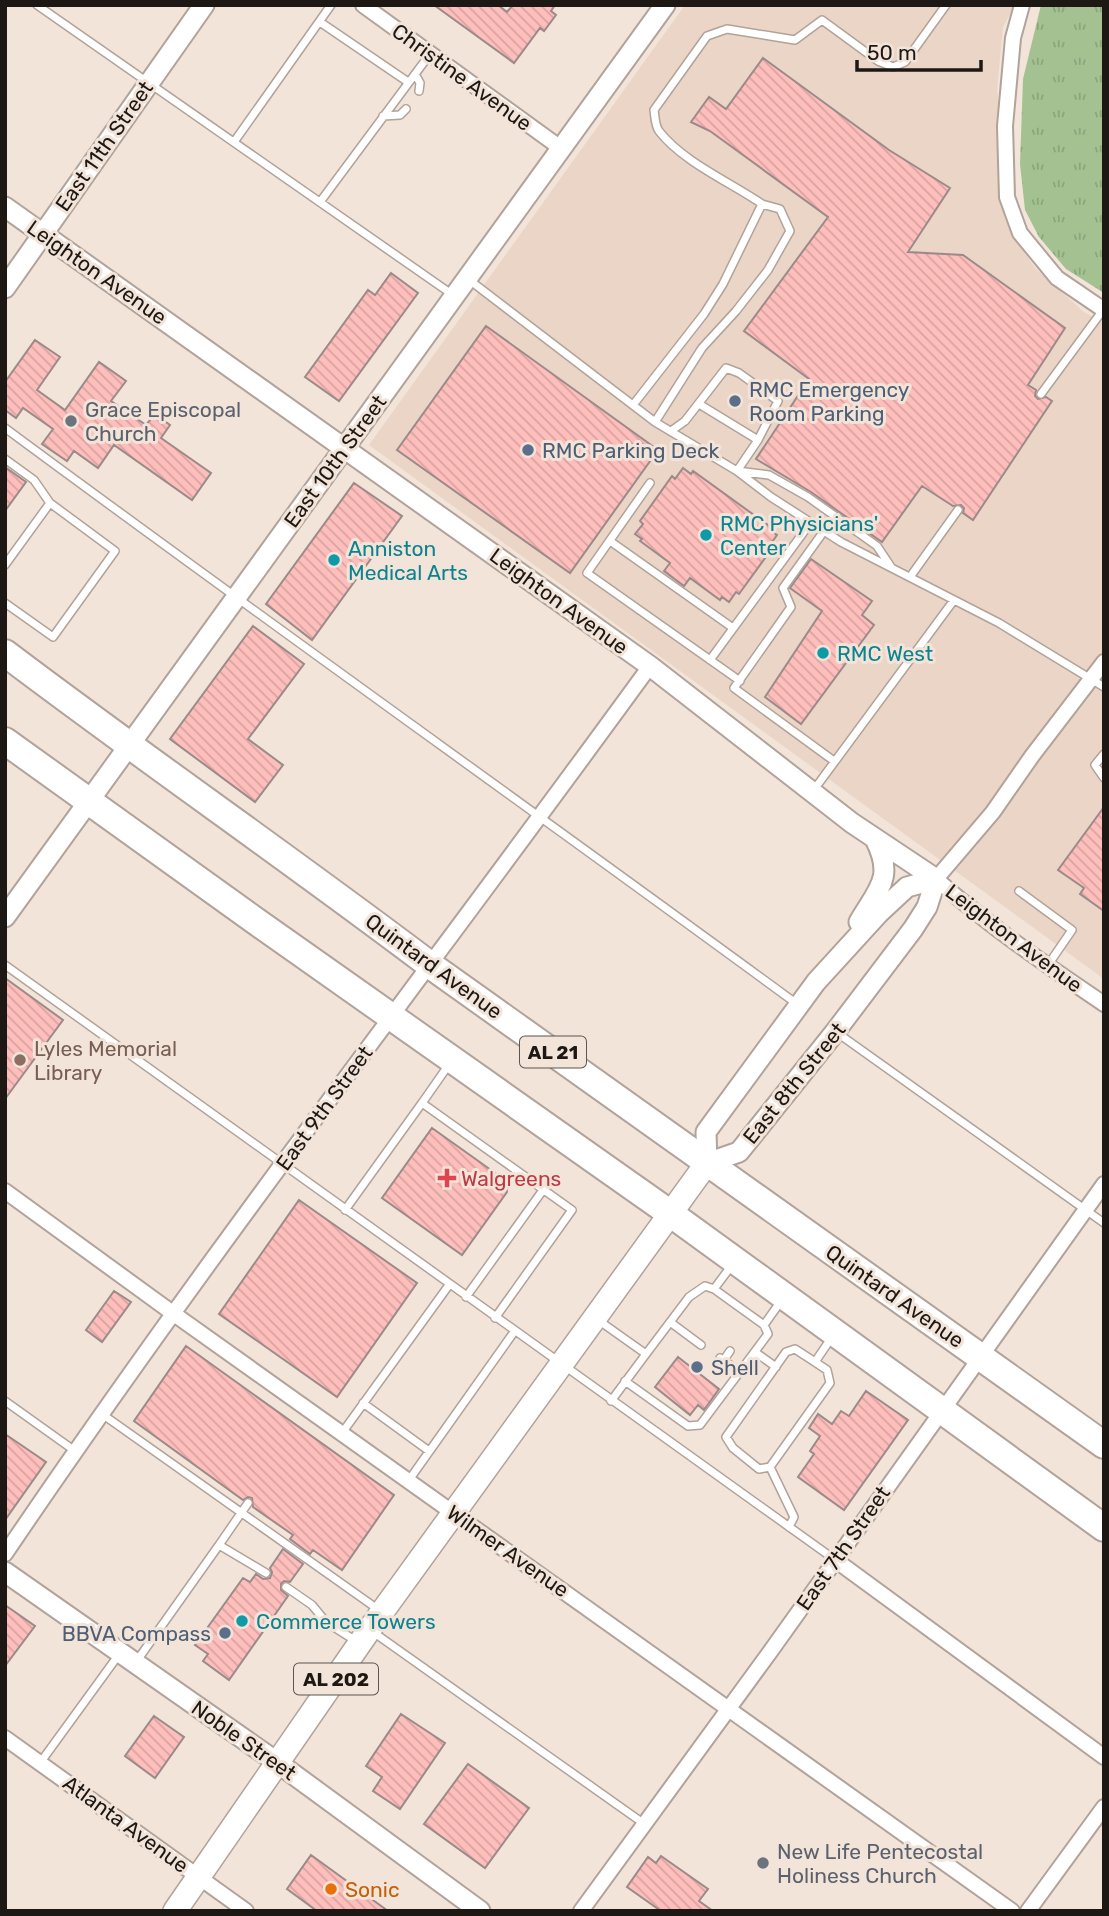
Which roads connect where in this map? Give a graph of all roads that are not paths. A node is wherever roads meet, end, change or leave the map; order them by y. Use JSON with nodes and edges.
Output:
{"nodes":[{"id":1,"x":37,"y":5,"type":"edge"},
{"id":2,"x":204,"y":5,"type":"edge"},
{"id":3,"x":331,"y":5,"type":"edge"},
{"id":4,"x":363,"y":5,"type":"edge"},
{"id":5,"x":666,"y":5,"type":"edge"},
{"id":6,"x":946,"y":5,"type":"edge"},
{"id":7,"x":1022,"y":5,"type":"edge"},
{"id":8,"x":320,"y":22,"type":"junction"},
{"id":9,"x":430,"y":54,"type":"junction"},
{"id":10,"x":415,"y":74,"type":"junction"},
{"id":11,"x":148,"y":82,"type":"junction"},
{"id":12,"x":408,"y":82,"type":"junction"},
{"id":13,"x":419,"y":91,"type":"dead end"},
{"id":14,"x":406,"y":109,"type":"dead end"},
{"id":15,"x":383,"y":116,"type":"junction"},
{"id":16,"x":234,"y":142,"type":"junction"},
{"id":17,"x":562,"y":149,"type":"junction"},
{"id":18,"x":320,"y":202,"type":"junction"},
{"id":19,"x":762,"y":204,"type":"junction"},
{"id":20,"x":5,"y":207,"type":"edge"},
{"id":21,"x":43,"y":234,"type":"junction"},
{"id":22,"x":467,"y":279,"type":"junction"},
{"id":23,"x":5,"y":288,"type":"edge"},
{"id":24,"x":455,"y":296,"type":"junction"},
{"id":25,"x":1103,"y":310,"type":"edge"},
{"id":26,"x":1041,"y":394,"type":"dead end"},
{"id":27,"x":699,"y":404,"type":"junction"},
{"id":28,"x":633,"y":405,"type":"junction"},
{"id":29,"x":655,"y":422,"type":"junction"},
{"id":30,"x":5,"y":428,"type":"edge"},
{"id":31,"x":671,"y":431,"type":"junction"},
{"id":32,"x":758,"y":440,"type":"junction"},
{"id":33,"x":345,"y":447,"type":"junction"},
{"id":34,"x":5,"y":459,"type":"edge"},
{"id":35,"x":737,"y":471,"type":"junction"},
{"id":36,"x":650,"y":483,"type":"dead end"},
{"id":37,"x":50,"y":503,"type":"junction"},
{"id":38,"x":958,"y":510,"type":"dead end"},
{"id":39,"x":811,"y":522,"type":"junction"},
{"id":40,"x":824,"y":531,"type":"junction"},
{"id":41,"x":610,"y":541,"type":"junction"},
{"id":42,"x":5,"y":565,"type":"edge"},
{"id":43,"x":891,"y":568,"type":"junction"},
{"id":44,"x":910,"y":577,"type":"junction"},
{"id":45,"x":236,"y":599,"type":"junction"},
{"id":46,"x":954,"y":600,"type":"junction"},
{"id":47,"x":5,"y":603,"type":"edge"},
{"id":48,"x":733,"y":628,"type":"junction"},
{"id":49,"x":5,"y":653,"type":"edge"},
{"id":50,"x":710,"y":660,"type":"junction"},
{"id":51,"x":1104,"y":662,"type":"edge"},
{"id":52,"x":650,"y":666,"type":"junction"},
{"id":53,"x":740,"y":681,"type":"junction"},
{"id":54,"x":1098,"y":683,"type":"edge"},
{"id":55,"x":5,"y":741,"type":"edge"},
{"id":56,"x":129,"y":747,"type":"junction"},
{"id":57,"x":1104,"y":754,"type":"edge"},
{"id":58,"x":834,"y":761,"type":"junction"},
{"id":59,"x":1104,"y":778,"type":"edge"},
{"id":60,"x":812,"y":792,"type":"junction"},
{"id":61,"x":89,"y":802,"type":"junction"},
{"id":62,"x":541,"y":817,"type":"junction"},
{"id":63,"x":875,"y":838,"type":"junction"},
{"id":64,"x":936,"y":880,"type":"junction"},
{"id":65,"x":1019,"y":891,"type":"dead end"},
{"id":66,"x":5,"y":917,"type":"edge"},
{"id":67,"x":840,"y":956,"type":"junction"},
{"id":68,"x":5,"y":965,"type":"edge"},
{"id":69,"x":430,"y":965,"type":"junction"},
{"id":70,"x":1047,"y":965,"type":"junction"},
{"id":71,"x":1104,"y":1004,"type":"edge"},
{"id":72,"x":799,"y":1006,"type":"junction"},
{"id":73,"x":392,"y":1016,"type":"junction"},
{"id":74,"x":835,"y":1032,"type":"junction"},
{"id":75,"x":452,"y":1060,"type":"junction"},
{"id":76,"x":422,"y":1103,"type":"junction"},
{"id":77,"x":707,"y":1163,"type":"junction"},
{"id":78,"x":282,"y":1165,"type":"junction"},
{"id":79,"x":1104,"y":1184,"type":"edge"},
{"id":80,"x":543,"y":1190,"type":"junction"},
{"id":81,"x":5,"y":1191,"type":"edge"},
{"id":82,"x":1085,"y":1209,"type":"junction"},
{"id":83,"x":345,"y":1210,"type":"junction"},
{"id":84,"x":671,"y":1214,"type":"junction"},
{"id":85,"x":1104,"y":1223,"type":"edge"},
{"id":86,"x":735,"y":1261,"type":"junction"},
{"id":87,"x":449,"y":1285,"type":"junction"},
{"id":88,"x":714,"y":1289,"type":"junction"},
{"id":89,"x":785,"y":1296,"type":"junction"},
{"id":90,"x":466,"y":1297,"type":"junction"},
{"id":91,"x":174,"y":1314,"type":"junction"},
{"id":92,"x":594,"y":1317,"type":"junction"},
{"id":93,"x":495,"y":1318,"type":"junction"},
{"id":94,"x":670,"y":1322,"type":"junction"},
{"id":95,"x":764,"y":1325,"type":"junction"},
{"id":96,"x":697,"y":1329,"type":"dead end"},
{"id":97,"x":514,"y":1332,"type":"junction"},
{"id":98,"x":834,"y":1334,"type":"junction"},
{"id":99,"x":691,"y":1337,"type":"junction"},
{"id":100,"x":701,"y":1345,"type":"dead end"},
{"id":101,"x":730,"y":1351,"type":"dead end"},
{"id":102,"x":755,"y":1352,"type":"junction"},
{"id":103,"x":646,"y":1354,"type":"junction"},
{"id":104,"x":980,"y":1356,"type":"junction"},
{"id":105,"x":815,"y":1362,"type":"junction"},
{"id":106,"x":559,"y":1365,"type":"junction"},
{"id":107,"x":776,"y":1367,"type":"junction"},
{"id":108,"x":740,"y":1372,"type":"junction"},
{"id":109,"x":625,"y":1381,"type":"junction"},
{"id":110,"x":5,"y":1401,"type":"edge"},
{"id":111,"x":611,"y":1401,"type":"junction"},
{"id":112,"x":363,"y":1404,"type":"junction"},
{"id":113,"x":942,"y":1409,"type":"junction"},
{"id":114,"x":102,"y":1415,"type":"junction"},
{"id":115,"x":342,"y":1433,"type":"junction"},
{"id":116,"x":1104,"y":1445,"type":"edge"},
{"id":117,"x":75,"y":1451,"type":"junction"},
{"id":118,"x":429,"y":1451,"type":"junction"},
{"id":119,"x":770,"y":1467,"type":"junction"},
{"id":120,"x":409,"y":1480,"type":"junction"},
{"id":121,"x":248,"y":1503,"type":"dead end"},
{"id":122,"x":241,"y":1513,"type":"junction"},
{"id":123,"x":454,"y":1513,"type":"junction"},
{"id":124,"x":789,"y":1527,"type":"junction"},
{"id":125,"x":1104,"y":1528,"type":"edge"},
{"id":126,"x":219,"y":1545,"type":"junction"},
{"id":127,"x":5,"y":1554,"type":"edge"},
{"id":128,"x":834,"y":1559,"type":"junction"},
{"id":129,"x":5,"y":1572,"type":"edge"},
{"id":130,"x":266,"y":1573,"type":"dead end"},
{"id":131,"x":286,"y":1587,"type":"dead end"},
{"id":132,"x":371,"y":1629,"type":"junction"},
{"id":133,"x":128,"y":1658,"type":"junction"},
{"id":134,"x":726,"y":1709,"type":"junction"},
{"id":135,"x":5,"y":1738,"type":"edge"},
{"id":136,"x":1104,"y":1757,"type":"edge"},
{"id":137,"x":40,"y":1763,"type":"junction"},
{"id":138,"x":278,"y":1763,"type":"junction"},
{"id":139,"x":1104,"y":1807,"type":"edge"},
{"id":140,"x":643,"y":1823,"type":"junction"},
{"id":141,"x":198,"y":1876,"type":"junction"},
{"id":142,"x":176,"y":1911,"type":"edge"},
{"id":143,"x":246,"y":1911,"type":"edge"},
{"id":144,"x":480,"y":1911,"type":"edge"},
{"id":145,"x":581,"y":1911,"type":"edge"},
{"id":146,"x":1012,"y":1911,"type":"edge"},
{"id":147,"x":1028,"y":1911,"type":"edge"}],
"edges":[{"from":1,"to":11,"type":"lane"},
{"from":2,"to":11,"type":"street","name":"East 11th Street"},
{"from":3,"to":8,"type":"lane"},
{"from":4,"to":9,"type":"street","name":"Christine Avenue"},
{"from":5,"to":17,"type":"street","name":"East 10th Street"},
{"from":6,"to":19,"type":"lane"},
{"from":7,"to":25,"type":"street"},
{"from":8,"to":12,"type":"lane"},
{"from":8,"to":16,"type":"lane"},
{"from":9,"to":10,"type":"lane"},
{"from":9,"to":17,"type":"street","name":"Christine Avenue"},
{"from":10,"to":12,"type":"lane"},
{"from":10,"to":13,"type":"lane"},
{"from":11,"to":16,"type":"lane"},
{"from":11,"to":21,"type":"street","name":"East 11th Street"},
{"from":12,"to":15,"type":"lane"},
{"from":14,"to":15,"type":"lane"},
{"from":15,"to":18,"type":"lane"},
{"from":16,"to":18,"type":"lane"},
{"from":17,"to":22,"type":"street","name":"East 10th Street"},
{"from":18,"to":24,"type":"lane"},
{"from":19,"to":28,"type":"lane"},
{"from":19,"to":29,"type":"lane"},
{"from":20,"to":21,"type":"street","name":"Leighton Avenue"},
{"from":21,"to":23,"type":"street","name":"East 11th Street"},
{"from":21,"to":33,"type":"street","name":"Leighton Avenue"},
{"from":22,"to":24,"type":"street","name":"East 10th Street"},
{"from":22,"to":28,"type":"lane"},
{"from":24,"to":33,"type":"street","name":"East 10th Street"},
{"from":25,"to":26,"type":"lane"},
{"from":27,"to":31,"type":"lane"},
{"from":27,"to":32,"type":"lane"},
{"from":27,"to":32,"type":"lane"},
{"from":28,"to":29,"type":"lane"},
{"from":29,"to":31,"type":"lane"},
{"from":30,"to":45,"type":"lane"},
{"from":31,"to":35,"type":"lane"},
{"from":32,"to":35,"type":"lane"},
{"from":33,"to":45,"type":"street","name":"East 10th Street"},
{"from":33,"to":52,"type":"street","name":"Leighton Avenue"},
{"from":34,"to":37,"type":"lane"},
{"from":35,"to":39,"type":"lane"},
{"from":35,"to":43,"type":"lane"},
{"from":36,"to":41,"type":"lane"},
{"from":37,"to":42,"type":"lane"},
{"from":37,"to":47,"type":"lane"},
{"from":38,"to":44,"type":"lane"},
{"from":39,"to":40,"type":"lane"},
{"from":39,"to":48,"type":"lane"},
{"from":40,"to":43,"type":"lane"},
{"from":40,"to":53,"type":"lane"},
{"from":41,"to":48,"type":"lane"},
{"from":41,"to":50,"type":"lane"},
{"from":43,"to":44,"type":"lane"},
{"from":44,"to":46,"type":"lane"},
{"from":45,"to":56,"type":"street","name":"East 10th Street"},
{"from":45,"to":62,"type":"lane"},
{"from":46,"to":54,"type":"lane"},
{"from":46,"to":58,"type":"lane"},
{"from":48,"to":50,"type":"lane"},
{"from":49,"to":56,"type":"highway","name":"Quintard Avenue","number":"AL 21"},
{"from":50,"to":53,"type":"lane"},
{"from":51,"to":54,"type":"street","name":"East 8th Street"},
{"from":52,"to":60,"type":"street","name":"Leighton Avenue"},
{"from":52,"to":62,"type":"street","name":"East 9th Street"},
{"from":53,"to":58,"type":"lane"},
{"from":54,"to":64,"type":"street","name":"East 8th Street"},
{"from":55,"to":61,"type":"highway"},
{"from":56,"to":61,"type":"street","name":"East 10th Street"},
{"from":56,"to":69,"type":"highway","name":"Quintard Avenue","number":"AL 21"},
{"from":57,"to":59,"type":"lane"},
{"from":58,"to":60,"type":"lane"},
{"from":60,"to":63,"type":"street","name":"Leighton Avenue"},
{"from":61,"to":66,"type":"street","name":"East 10th Street"},
{"from":61,"to":73,"type":"highway"},
{"from":62,"to":69,"type":"street","name":"East 9th Street"},
{"from":62,"to":72,"type":"lane"},
{"from":63,"to":64,"type":"street","name":"Leighton Avenue"},
{"from":63,"to":67,"type":"street"},
{"from":64,"to":67,"type":"street","name":"East 8th Street"},
{"from":64,"to":70,"type":"street","name":"Leighton Avenue"},
{"from":64,"to":74,"type":"street","name":"East 8th Street"},
{"from":65,"to":70,"type":"lane"},
{"from":67,"to":72,"type":"street","name":"East 8th Street"},
{"from":68,"to":78,"type":"lane"},
{"from":69,"to":73,"type":"street","name":"East 9th Street"},
{"from":69,"to":77,"type":"highway","name":"Quintard Avenue","number":"AL 21"},
{"from":70,"to":71,"type":"street","name":"Leighton Avenue"},
{"from":72,"to":77,"type":"street","name":"East 8th Street"},
{"from":73,"to":75,"type":"highway"},
{"from":73,"to":78,"type":"street","name":"East 9th Street"},
{"from":74,"to":77,"type":"street","name":"East 8th Street"},
{"from":74,"to":82,"type":"lane"},
{"from":75,"to":76,"type":"lane"},
{"from":75,"to":84,"type":"highway"},
{"from":76,"to":80,"type":"lane"},
{"from":76,"to":83,"type":"lane"},
{"from":77,"to":84,"type":"main road","number":"AL 202"},
{"from":77,"to":104,"type":"highway","name":"Quintard Avenue","number":"AL 21"},
{"from":78,"to":83,"type":"lane"},
{"from":78,"to":91,"type":"street","name":"East 9th Street"},
{"from":79,"to":82,"type":"street","name":"East 7th Street"},
{"from":80,"to":90,"type":"lane"},
{"from":80,"to":93,"type":"lane"},
{"from":81,"to":91,"type":"street","name":"Wilmer Avenue"},
{"from":82,"to":85,"type":"lane"},
{"from":82,"to":104,"type":"street","name":"East 7th Street"},
{"from":83,"to":87,"type":"lane"},
{"from":84,"to":86,"type":"highway"},
{"from":84,"to":92,"type":"main road","number":"AL 202"},
{"from":86,"to":88,"type":"lane"},
{"from":86,"to":89,"type":"highway"},
{"from":87,"to":90,"type":"lane"},
{"from":87,"to":112,"type":"lane"},
{"from":88,"to":94,"type":"lane"},
{"from":88,"to":95,"type":"lane"},
{"from":89,"to":95,"type":"lane"},
{"from":89,"to":98,"type":"highway"},
{"from":90,"to":93,"type":"lane"},
{"from":91,"to":114,"type":"street","name":"East 9th Street"},
{"from":91,"to":115,"type":"street","name":"Wilmer Avenue"},
{"from":92,"to":103,"type":"lane"},
{"from":92,"to":106,"type":"main road","number":"AL 202"},
{"from":93,"to":97,"type":"lane"},
{"from":94,"to":99,"type":"lane"},
{"from":94,"to":103,"type":"lane"},
{"from":95,"to":102,"type":"lane"},
{"from":96,"to":99,"type":"lane"},
{"from":97,"to":106,"type":"lane"},
{"from":97,"to":118,"type":"lane"},
{"from":98,"to":105,"type":"lane"},
{"from":98,"to":113,"type":"highway"},
{"from":99,"to":100,"type":"lane"},
{"from":101,"to":108,"type":"lane"},
{"from":102,"to":107,"type":"lane"},
{"from":102,"to":108,"type":"lane"},
{"from":103,"to":109,"type":"lane"},
{"from":104,"to":113,"type":"street","name":"East 7th Street"},
{"from":104,"to":116,"type":"highway","name":"Quintard Avenue","number":"AL 21"},
{"from":105,"to":107,"type":"lane"},
{"from":105,"to":119,"type":"lane"},
{"from":106,"to":111,"type":"lane"},
{"from":106,"to":123,"type":"main road","number":"AL 202"},
{"from":107,"to":119,"type":"lane"},
{"from":108,"to":109,"type":"lane"},
{"from":109,"to":111,"type":"lane"},
{"from":110,"to":117,"type":"lane"},
{"from":111,"to":124,"type":"lane"},
{"from":112,"to":115,"type":"lane"},
{"from":112,"to":118,"type":"lane"},
{"from":113,"to":125,"type":"highway"},
{"from":113,"to":128,"type":"street","name":"East 7th Street"},
{"from":114,"to":117,"type":"street","name":"East 9th Street"},
{"from":114,"to":122,"type":"lane"},
{"from":115,"to":120,"type":"street","name":"Wilmer Avenue"},
{"from":117,"to":127,"type":"street","name":"East 9th Street"},
{"from":118,"to":120,"type":"lane"},
{"from":119,"to":124,"type":"lane"},
{"from":120,"to":123,"type":"street","name":"Wilmer Avenue"},
{"from":121,"to":122,"type":"lane"},
{"from":122,"to":126,"type":"lane"},
{"from":122,"to":132,"type":"lane"},
{"from":123,"to":132,"type":"main road","number":"AL 202"},
{"from":123,"to":134,"type":"street","name":"Wilmer Avenue"},
{"from":124,"to":128,"type":"lane"},
{"from":126,"to":130,"type":"lane"},
{"from":126,"to":133,"type":"lane"},
{"from":128,"to":134,"type":"street","name":"East 7th Street"},
{"from":128,"to":136,"type":"street"},
{"from":129,"to":133,"type":"street","name":"Noble Street"},
{"from":131,"to":132,"type":"lane"},
{"from":132,"to":138,"type":"main road","number":"AL 202"},
{"from":132,"to":140,"type":"lane"},
{"from":133,"to":137,"type":"lane"},
{"from":133,"to":138,"type":"street","name":"Noble Street"},
{"from":134,"to":140,"type":"street","name":"East 7th Street"},
{"from":134,"to":146,"type":"street","name":"Wilmer Avenue"},
{"from":135,"to":137,"type":"street","name":"Atlanta Avenue"},
{"from":137,"to":141,"type":"street","name":"Atlanta Avenue"},
{"from":138,"to":141,"type":"main road","number":"AL 202"},
{"from":138,"to":144,"type":"street","name":"Noble Street"},
{"from":139,"to":147,"type":"street"},
{"from":140,"to":145,"type":"street","name":"East 7th Street"},
{"from":141,"to":142,"type":"main road","number":"AL 202"},
{"from":141,"to":143,"type":"street","name":"Atlanta Avenue"}]}
